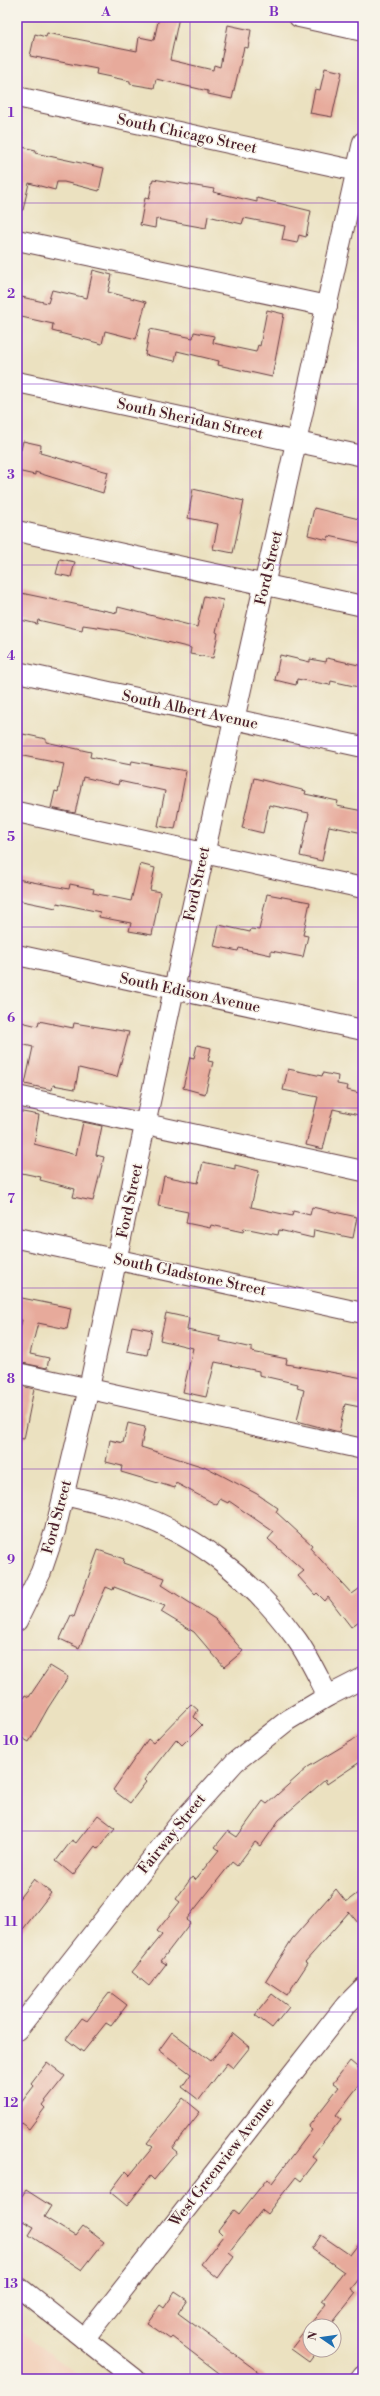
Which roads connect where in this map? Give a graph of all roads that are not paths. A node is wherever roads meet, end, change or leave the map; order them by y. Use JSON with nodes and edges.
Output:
{"nodes":[{"id":1,"x":299,"y":17,"type":"edge"},
{"id":2,"x":363,"y":31,"type":"edge"},
{"id":3,"x":17,"y":97,"type":"edge"},
{"id":4,"x":363,"y":142,"type":"edge"},
{"id":5,"x":357,"y":171,"type":"junction"},
{"id":6,"x":17,"y":240,"type":"edge"},
{"id":7,"x":327,"y":306,"type":"junction"},
{"id":8,"x":17,"y":382,"type":"edge"},
{"id":9,"x":297,"y":442,"type":"junction"},
{"id":10,"x":363,"y":456,"type":"edge"},
{"id":11,"x":17,"y":531,"type":"edge"},
{"id":12,"x":265,"y":586,"type":"junction"},
{"id":13,"x":363,"y":606,"type":"edge"},
{"id":14,"x":17,"y":672,"type":"edge"},
{"id":15,"x":234,"y":720,"type":"junction"},
{"id":16,"x":363,"y":747,"type":"edge"},
{"id":17,"x":17,"y":812,"type":"edge"},
{"id":18,"x":204,"y":853,"type":"junction"},
{"id":19,"x":363,"y":888,"type":"edge"},
{"id":20,"x":17,"y":955,"type":"edge"},
{"id":21,"x":174,"y":989,"type":"junction"},
{"id":22,"x":363,"y":1030,"type":"edge"},
{"id":23,"x":17,"y":1096,"type":"edge"},
{"id":24,"x":147,"y":1124,"type":"junction"},
{"id":25,"x":363,"y":1172,"type":"edge"},
{"id":26,"x":17,"y":1238,"type":"edge"},
{"id":27,"x":118,"y":1259,"type":"junction"},
{"id":28,"x":363,"y":1312,"type":"edge"},
{"id":29,"x":17,"y":1373,"type":"edge"},
{"id":30,"x":89,"y":1388,"type":"junction"},
{"id":31,"x":363,"y":1449,"type":"edge"},
{"id":32,"x":64,"y":1495,"type":"junction"},
{"id":33,"x":17,"y":1621,"type":"edge"},
{"id":34,"x":363,"y":1678,"type":"edge"},
{"id":35,"x":328,"y":1696,"type":"junction"},
{"id":36,"x":363,"y":1988,"type":"edge"},
{"id":37,"x":17,"y":2030,"type":"edge"},
{"id":38,"x":20,"y":2295,"type":"edge"},
{"id":39,"x":84,"y":2339,"type":"junction"},
{"id":40,"x":363,"y":2375,"type":"edge"},
{"id":41,"x":135,"y":2379,"type":"edge"},
{"id":42,"x":360,"y":2379,"type":"edge"}],
"edges":[{"from":1,"to":2,"type":"street"},
{"from":3,"to":5,"type":"street","name":"South Chicago Street"},
{"from":4,"to":5,"type":"street","name":"Ford Street"},
{"from":5,"to":7,"type":"street","name":"Ford Street"},
{"from":6,"to":7,"type":"street"},
{"from":7,"to":9,"type":"street","name":"Ford Street"},
{"from":8,"to":9,"type":"street","name":"South Sheridan Street"},
{"from":9,"to":10,"type":"street","name":"South Sheridan Street"},
{"from":9,"to":12,"type":"street","name":"Ford Street"},
{"from":11,"to":12,"type":"street"},
{"from":12,"to":13,"type":"street"},
{"from":12,"to":15,"type":"street","name":"Ford Street"},
{"from":14,"to":15,"type":"street","name":"South Albert Avenue"},
{"from":15,"to":16,"type":"street","name":"South Albert Avenue"},
{"from":15,"to":18,"type":"street","name":"Ford Street"},
{"from":17,"to":18,"type":"street"},
{"from":18,"to":19,"type":"street"},
{"from":18,"to":21,"type":"street","name":"Ford Street"},
{"from":20,"to":21,"type":"street","name":"South Edison Avenue"},
{"from":21,"to":22,"type":"street","name":"South Edison Avenue"},
{"from":21,"to":24,"type":"street","name":"Ford Street"},
{"from":23,"to":24,"type":"street"},
{"from":24,"to":25,"type":"street"},
{"from":24,"to":27,"type":"street","name":"Ford Street"},
{"from":26,"to":27,"type":"street","name":"South Gladstone Street"},
{"from":27,"to":28,"type":"street","name":"South Gladstone Street"},
{"from":27,"to":30,"type":"street","name":"Ford Street"},
{"from":29,"to":30,"type":"street"},
{"from":30,"to":31,"type":"street"},
{"from":30,"to":32,"type":"street","name":"Ford Street"},
{"from":32,"to":33,"type":"street","name":"Ford Street"},
{"from":32,"to":35,"type":"street"},
{"from":34,"to":35,"type":"street","name":"Fairway Street"},
{"from":35,"to":37,"type":"street","name":"Fairway Street"},
{"from":36,"to":39,"type":"street","name":"West Greenview Avenue"},
{"from":38,"to":39,"type":"street"},
{"from":39,"to":41,"type":"street"},
{"from":40,"to":42,"type":"street"}]}
